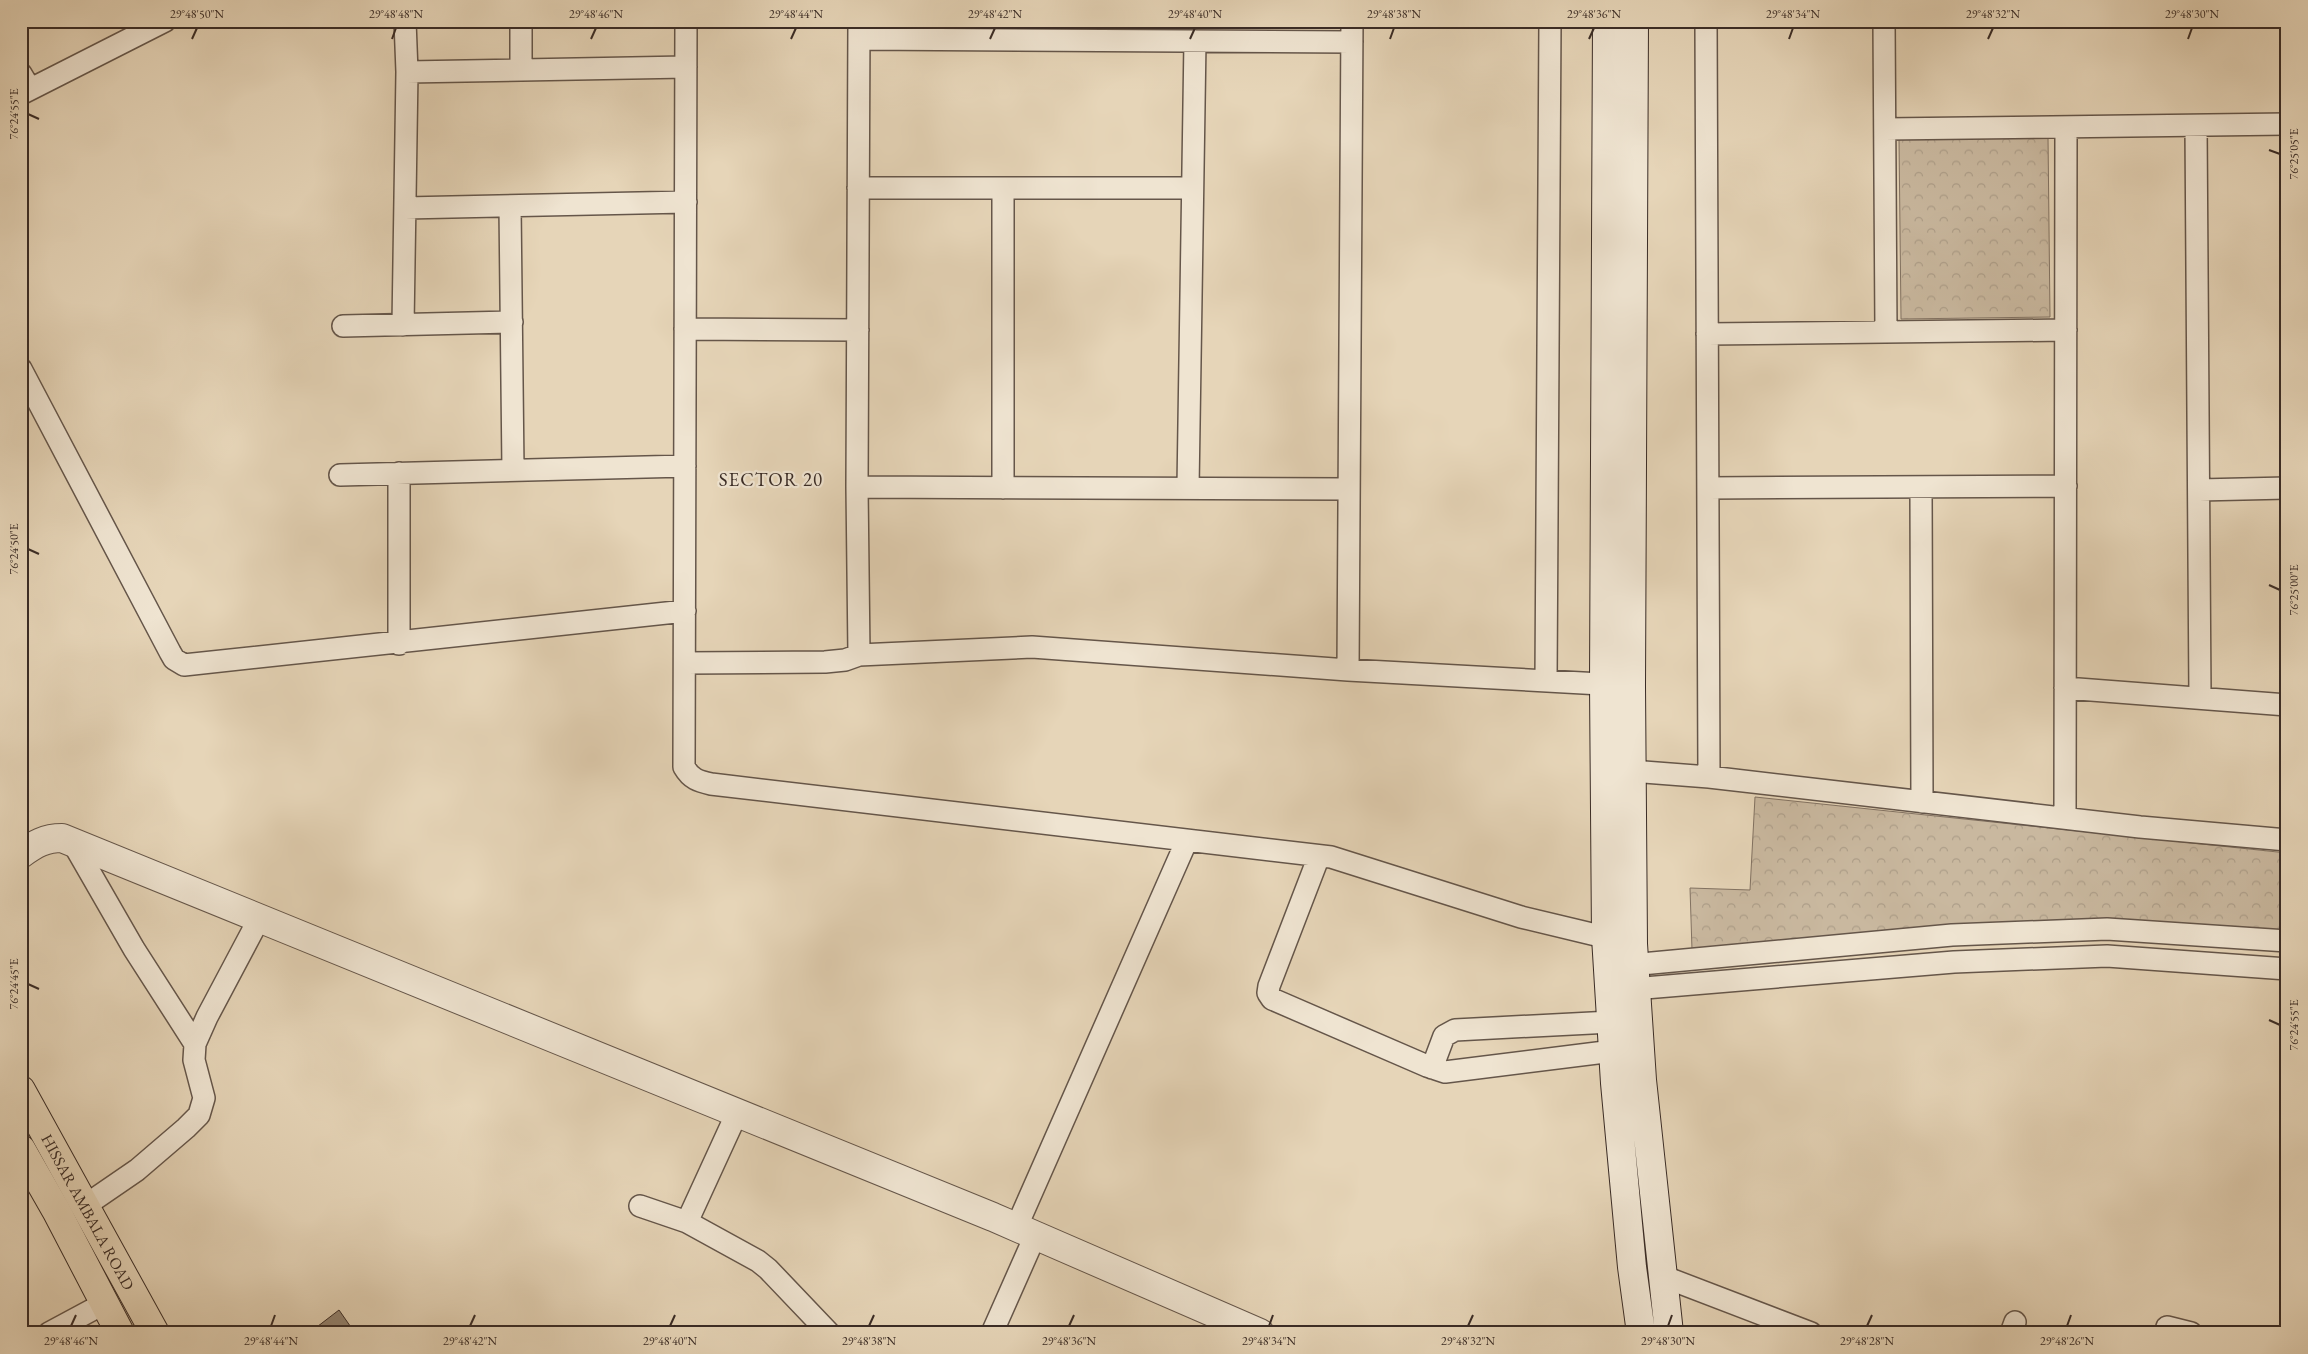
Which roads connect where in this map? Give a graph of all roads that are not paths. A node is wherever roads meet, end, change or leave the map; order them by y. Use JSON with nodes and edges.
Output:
{"nodes":[{"id":1,"x":164,"y":21,"type":"edge"},
{"id":2,"x":406,"y":21,"type":"edge"},
{"id":3,"x":521,"y":21,"type":"edge"},
{"id":4,"x":686,"y":21,"type":"edge"},
{"id":5,"x":1550,"y":21,"type":"edge"},
{"id":6,"x":1606,"y":21,"type":"edge"},
{"id":7,"x":1634,"y":21,"type":"edge"},
{"id":8,"x":1706,"y":21,"type":"edge"},
{"id":9,"x":1884,"y":21,"type":"edge"},
{"id":10,"x":859,"y":30,"type":"edge"},
{"id":11,"x":1352,"y":31,"type":"edge"},
{"id":12,"x":1195,"y":41,"type":"junction"},
{"id":13,"x":686,"y":67,"type":"junction"},
{"id":14,"x":521,"y":70,"type":"junction"},
{"id":15,"x":407,"y":72,"type":"junction"},
{"id":16,"x":24,"y":86,"type":"edge"},
{"id":17,"x":2287,"y":124,"type":"edge"},
{"id":18,"x":2196,"y":126,"type":"junction"},
{"id":19,"x":2066,"y":127,"type":"junction"},
{"id":20,"x":1885,"y":129,"type":"junction"},
{"id":21,"x":858,"y":188,"type":"junction"},
{"id":22,"x":1003,"y":188,"type":"junction"},
{"id":23,"x":1192,"y":188,"type":"junction"},
{"id":24,"x":686,"y":202,"type":"junction"},
{"id":25,"x":510,"y":206,"type":"junction"},
{"id":26,"x":405,"y":208,"type":"junction"},
{"id":27,"x":512,"y":322,"type":"junction"},
{"id":28,"x":403,"y":325,"type":"junction"},
{"id":29,"x":343,"y":326,"type":"dead end"},
{"id":30,"x":686,"y":329,"type":"junction"},
{"id":31,"x":858,"y":330,"type":"junction"},
{"id":32,"x":2066,"y":330,"type":"junction"},
{"id":33,"x":1886,"y":332,"type":"junction"},
{"id":34,"x":1708,"y":334,"type":"junction"},
{"id":35,"x":21,"y":369,"type":"edge"},
{"id":36,"x":685,"y":466,"type":"junction"},
{"id":37,"x":513,"y":470,"type":"junction"},
{"id":38,"x":399,"y":473,"type":"junction"},
{"id":39,"x":340,"y":475,"type":"dead end"},
{"id":40,"x":2066,"y":486,"type":"junction"},
{"id":41,"x":857,"y":487,"type":"junction"},
{"id":42,"x":1921,"y":487,"type":"junction"},
{"id":43,"x":1004,"y":488,"type":"junction"},
{"id":44,"x":1188,"y":488,"type":"junction"},
{"id":45,"x":1708,"y":488,"type":"junction"},
{"id":46,"x":2287,"y":488,"type":"edge"},
{"id":47,"x":1349,"y":489,"type":"junction"},
{"id":48,"x":2199,"y":490,"type":"junction"},
{"id":49,"x":685,"y":611,"type":"junction"},
{"id":50,"x":399,"y":644,"type":"junction"},
{"id":51,"x":859,"y":654,"type":"junction"},
{"id":52,"x":685,"y":663,"type":"junction"},
{"id":53,"x":1348,"y":670,"type":"junction"},
{"id":54,"x":1546,"y":682,"type":"junction"},
{"id":55,"x":1604,"y":684,"type":"junction"},
{"id":56,"x":1631,"y":686,"type":"junction"},
{"id":57,"x":2066,"y":688,"type":"junction"},
{"id":58,"x":2200,"y":698,"type":"junction"},
{"id":59,"x":2287,"y":704,"type":"edge"},
{"id":60,"x":1607,"y":769,"type":"junction"},
{"id":61,"x":1634,"y":771,"type":"junction"},
{"id":62,"x":1709,"y":777,"type":"junction"},
{"id":63,"x":1922,"y":802,"type":"junction"},
{"id":64,"x":2065,"y":818,"type":"junction"},
{"id":65,"x":1187,"y":840,"type":"junction"},
{"id":66,"x":2287,"y":840,"type":"edge"},
{"id":67,"x":73,"y":843,"type":"junction"},
{"id":68,"x":21,"y":854,"type":"edge"},
{"id":69,"x":1319,"y":856,"type":"junction"},
{"id":70,"x":260,"y":917,"type":"junction"},
{"id":71,"x":1606,"y":937,"type":"junction"},
{"id":72,"x":2287,"y":941,"type":"edge"},
{"id":73,"x":1634,"y":966,"type":"junction"},
{"id":74,"x":2287,"y":969,"type":"edge"},
{"id":75,"x":1608,"y":980,"type":"junction"},
{"id":76,"x":1611,"y":1022,"type":"junction"},
{"id":77,"x":195,"y":1044,"type":"junction"},
{"id":78,"x":1613,"y":1051,"type":"junction"},
{"id":79,"x":1432,"y":1068,"type":"junction"},
{"id":80,"x":21,"y":1090,"type":"edge"},
{"id":81,"x":737,"y":1113,"type":"junction"},
{"id":82,"x":21,"y":1149,"type":"edge"},
{"id":83,"x":86,"y":1205,"type":"junction"},
{"id":84,"x":640,"y":1206,"type":"dead end"},
{"id":85,"x":686,"y":1222,"type":"junction"},
{"id":86,"x":1026,"y":1232,"type":"junction"},
{"id":87,"x":1662,"y":1276,"type":"junction"},
{"id":88,"x":103,"y":1304,"type":"junction"},
{"id":89,"x":2167,"y":1326,"type":"dead end"},
{"id":90,"x":50,"y":1333,"type":"edge"},
{"id":91,"x":120,"y":1333,"type":"edge"},
{"id":92,"x":154,"y":1333,"type":"edge"},
{"id":93,"x":829,"y":1333,"type":"edge"},
{"id":94,"x":992,"y":1333,"type":"edge"},
{"id":95,"x":1260,"y":1333,"type":"edge"},
{"id":96,"x":1641,"y":1333,"type":"edge"},
{"id":97,"x":1669,"y":1333,"type":"edge"},
{"id":98,"x":1811,"y":1333,"type":"edge"},
{"id":99,"x":2192,"y":1333,"type":"edge"}],
"edges":[{"from":1,"to":16,"type":"street"},
{"from":2,"to":15,"type":"street"},
{"from":3,"to":14,"type":"street"},
{"from":4,"to":13,"type":"street"},
{"from":5,"to":54,"type":"street"},
{"from":6,"to":55,"type":"main road"},
{"from":7,"to":56,"type":"main road"},
{"from":8,"to":34,"type":"street"},
{"from":9,"to":20,"type":"street"},
{"from":10,"to":12,"type":"street"},
{"from":10,"to":21,"type":"street"},
{"from":11,"to":12,"type":"street"},
{"from":11,"to":47,"type":"street"},
{"from":12,"to":23,"type":"street"},
{"from":13,"to":14,"type":"street"},
{"from":13,"to":24,"type":"street"},
{"from":14,"to":15,"type":"street"},
{"from":15,"to":26,"type":"street"},
{"from":17,"to":18,"type":"street"},
{"from":18,"to":19,"type":"street"},
{"from":18,"to":48,"type":"street"},
{"from":19,"to":20,"type":"street"},
{"from":19,"to":32,"type":"street"},
{"from":20,"to":33,"type":"street"},
{"from":21,"to":22,"type":"street"},
{"from":21,"to":31,"type":"street"},
{"from":22,"to":23,"type":"street"},
{"from":22,"to":43,"type":"street"},
{"from":23,"to":44,"type":"street"},
{"from":24,"to":25,"type":"street"},
{"from":24,"to":30,"type":"street"},
{"from":25,"to":26,"type":"street"},
{"from":25,"to":27,"type":"street"},
{"from":26,"to":28,"type":"street"},
{"from":27,"to":28,"type":"street"},
{"from":27,"to":37,"type":"street"},
{"from":28,"to":29,"type":"street"},
{"from":30,"to":31,"type":"street"},
{"from":30,"to":36,"type":"street"},
{"from":31,"to":41,"type":"street"},
{"from":32,"to":33,"type":"street"},
{"from":32,"to":40,"type":"street"},
{"from":33,"to":34,"type":"street"},
{"from":34,"to":45,"type":"street"},
{"from":35,"to":50,"type":"street"},
{"from":36,"to":37,"type":"street"},
{"from":36,"to":49,"type":"street"},
{"from":37,"to":38,"type":"street"},
{"from":38,"to":39,"type":"street"},
{"from":38,"to":50,"type":"street"},
{"from":40,"to":42,"type":"street"},
{"from":40,"to":57,"type":"street"},
{"from":41,"to":43,"type":"street"},
{"from":41,"to":51,"type":"street"},
{"from":42,"to":45,"type":"street"},
{"from":42,"to":63,"type":"street"},
{"from":43,"to":44,"type":"street"},
{"from":44,"to":47,"type":"street"},
{"from":45,"to":62,"type":"street"},
{"from":46,"to":48,"type":"street"},
{"from":47,"to":53,"type":"street"},
{"from":48,"to":58,"type":"street"},
{"from":49,"to":50,"type":"street"},
{"from":49,"to":52,"type":"street"},
{"from":51,"to":52,"type":"street"},
{"from":51,"to":53,"type":"street"},
{"from":52,"to":65,"type":"street"},
{"from":53,"to":54,"type":"street"},
{"from":54,"to":55,"type":"street"},
{"from":55,"to":56,"type":"street"},
{"from":55,"to":60,"type":"main road"},
{"from":56,"to":61,"type":"main road"},
{"from":57,"to":58,"type":"street"},
{"from":57,"to":64,"type":"street"},
{"from":58,"to":59,"type":"street"},
{"from":60,"to":61,"type":"street"},
{"from":60,"to":71,"type":"main road"},
{"from":61,"to":62,"type":"street"},
{"from":61,"to":73,"type":"main road"},
{"from":62,"to":63,"type":"street"},
{"from":63,"to":64,"type":"street"},
{"from":64,"to":66,"type":"street"},
{"from":65,"to":69,"type":"street"},
{"from":65,"to":86,"type":"street"},
{"from":67,"to":68,"type":"main road"},
{"from":67,"to":70,"type":"main road"},
{"from":67,"to":77,"type":"street"},
{"from":69,"to":71,"type":"street"},
{"from":69,"to":79,"type":"street"},
{"from":70,"to":77,"type":"street"},
{"from":70,"to":81,"type":"main road"},
{"from":71,"to":73,"type":"street"},
{"from":71,"to":75,"type":"main road"},
{"from":72,"to":73,"type":"street"},
{"from":73,"to":74,"type":"street"},
{"from":73,"to":75,"type":"street"},
{"from":73,"to":87,"type":"main road"},
{"from":75,"to":76,"type":"main road"},
{"from":76,"to":78,"type":"main road"},
{"from":76,"to":79,"type":"street"},
{"from":77,"to":83,"type":"street"},
{"from":78,"to":79,"type":"street"},
{"from":78,"to":96,"type":"main road"},
{"from":80,"to":83,"type":"main road","name":"HISSAR AMBALA ROAD"},
{"from":81,"to":85,"type":"street"},
{"from":81,"to":86,"type":"main road"},
{"from":82,"to":88,"type":"main road","name":"HISSAR AMBALA ROAD"},
{"from":83,"to":92,"type":"main road","name":"HISSAR AMBALA ROAD"},
{"from":84,"to":85,"type":"street"},
{"from":85,"to":93,"type":"street"},
{"from":86,"to":94,"type":"street"},
{"from":86,"to":95,"type":"main road"},
{"from":87,"to":97,"type":"main road"},
{"from":87,"to":98,"type":"street"},
{"from":88,"to":90,"type":"street"},
{"from":88,"to":91,"type":"main road","name":"HISSAR AMBALA ROAD"},
{"from":89,"to":99,"type":"street"}]}
